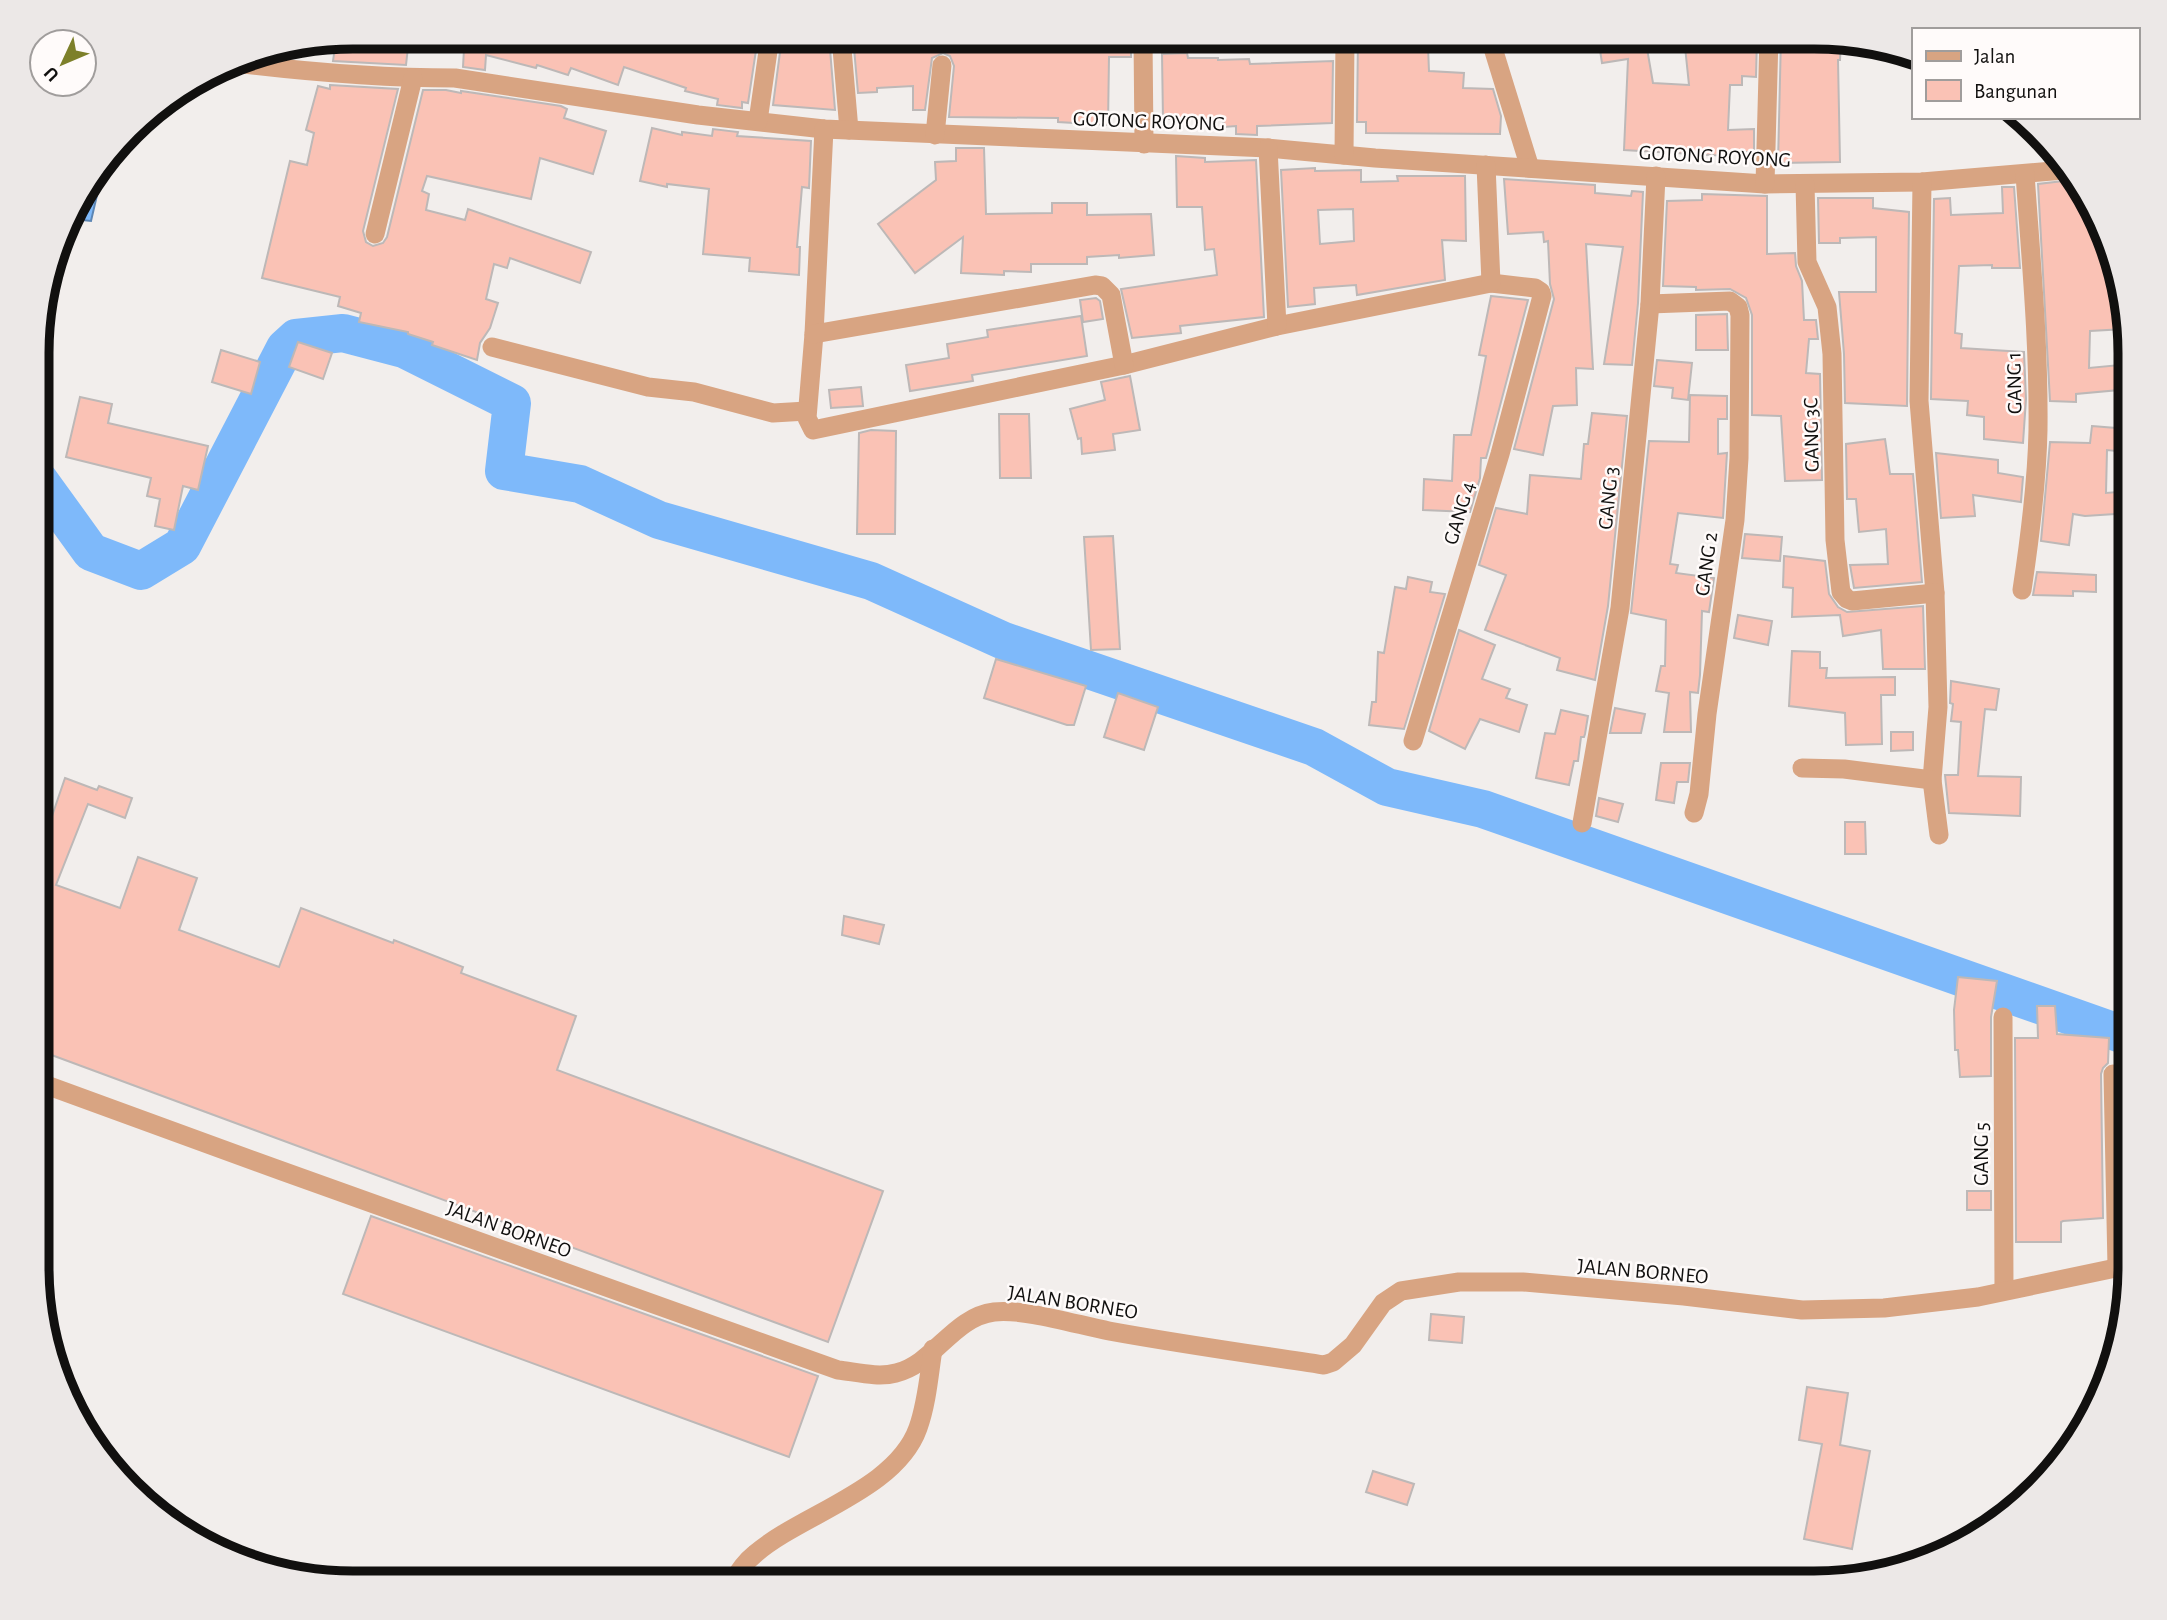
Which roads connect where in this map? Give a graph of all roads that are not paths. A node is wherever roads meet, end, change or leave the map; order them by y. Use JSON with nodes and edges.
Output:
{"nodes":[{"id":1,"x":768,"y":49,"type":"edge"},
{"id":2,"x":843,"y":49,"type":"edge"},
{"id":3,"x":1143,"y":49,"type":"edge"},
{"id":4,"x":1345,"y":49,"type":"edge"},
{"id":5,"x":1493,"y":49,"type":"edge"},
{"id":6,"x":1769,"y":49,"type":"edge"},
{"id":7,"x":942,"y":65,"type":"dead end"},
{"id":8,"x":255,"y":66,"type":"edge"},
{"id":9,"x":413,"y":78,"type":"junction"},
{"id":10,"x":758,"y":121,"type":"junction"},
{"id":11,"x":824,"y":129,"type":"junction"},
{"id":12,"x":849,"y":130,"type":"junction"},
{"id":13,"x":935,"y":135,"type":"junction"},
{"id":14,"x":1144,"y":144,"type":"junction"},
{"id":15,"x":1268,"y":148,"type":"junction"},
{"id":16,"x":1344,"y":155,"type":"junction"},
{"id":17,"x":1486,"y":165,"type":"junction"},
{"id":18,"x":1530,"y":168,"type":"junction"},
{"id":19,"x":2057,"y":171,"type":"edge"},
{"id":20,"x":2025,"y":174,"type":"junction"},
{"id":21,"x":1656,"y":176,"type":"junction"},
{"id":22,"x":1922,"y":182,"type":"junction"},
{"id":23,"x":1765,"y":184,"type":"junction"},
{"id":24,"x":1805,"y":184,"type":"junction"},
{"id":25,"x":375,"y":234,"type":"dead end"},
{"id":26,"x":1491,"y":283,"type":"junction"},
{"id":27,"x":1650,"y":304,"type":"junction"},
{"id":28,"x":1277,"y":327,"type":"junction"},
{"id":29,"x":814,"y":334,"type":"junction"},
{"id":30,"x":492,"y":347,"type":"dead end"},
{"id":31,"x":1124,"y":365,"type":"junction"},
{"id":32,"x":807,"y":411,"type":"junction"},
{"id":33,"x":2022,"y":590,"type":"dead end"},
{"id":34,"x":1935,"y":593,"type":"junction"},
{"id":35,"x":1413,"y":741,"type":"dead end"},
{"id":36,"x":1802,"y":768,"type":"dead end"},
{"id":37,"x":1933,"y":780,"type":"junction"},
{"id":38,"x":1694,"y":813,"type":"dead end"},
{"id":39,"x":1581,"y":823,"type":"dead end"},
{"id":40,"x":1939,"y":835,"type":"dead end"},
{"id":41,"x":2003,"y":1017,"type":"dead end"},
{"id":42,"x":2113,"y":1074,"type":"dead end"},
{"id":43,"x":49,"y":1086,"type":"edge"},
{"id":44,"x":2118,"y":1170,"type":"edge"},
{"id":45,"x":2118,"y":1267,"type":"edge"},
{"id":46,"x":2004,"y":1290,"type":"junction"},
{"id":47,"x":933,"y":1349,"type":"junction"},
{"id":48,"x":740,"y":1571,"type":"edge"}],
"edges":[{"from":1,"to":10,"type":"street"},
{"from":2,"to":12,"type":"street"},
{"from":3,"to":14,"type":"street"},
{"from":4,"to":16,"type":"street"},
{"from":5,"to":18,"type":"street"},
{"from":6,"to":23,"type":"street"},
{"from":7,"to":13,"type":"street"},
{"from":8,"to":9,"type":"street","name":"GOTONG ROYONG"},
{"from":9,"to":10,"type":"street","name":"GOTONG ROYONG"},
{"from":9,"to":25,"type":"street"},
{"from":10,"to":11,"type":"street","name":"GOTONG ROYONG"},
{"from":11,"to":12,"type":"street","name":"GOTONG ROYONG"},
{"from":11,"to":29,"type":"street"},
{"from":12,"to":13,"type":"street","name":"GOTONG ROYONG"},
{"from":13,"to":14,"type":"street","name":"GOTONG ROYONG"},
{"from":14,"to":15,"type":"street","name":"GOTONG ROYONG"},
{"from":15,"to":16,"type":"street","name":"GOTONG ROYONG"},
{"from":15,"to":28,"type":"street"},
{"from":16,"to":17,"type":"street","name":"GOTONG ROYONG"},
{"from":17,"to":18,"type":"street","name":"GOTONG ROYONG"},
{"from":17,"to":26,"type":"street"},
{"from":18,"to":21,"type":"street","name":"GOTONG ROYONG"},
{"from":19,"to":20,"type":"street","name":"GOTONG ROYONG"},
{"from":20,"to":22,"type":"street","name":"GOTONG ROYONG"},
{"from":20,"to":33,"type":"street","name":"GANG 1"},
{"from":21,"to":23,"type":"street","name":"GOTONG ROYONG"},
{"from":21,"to":27,"type":"street","name":"GANG 3"},
{"from":22,"to":24,"type":"street","name":"GOTONG ROYONG"},
{"from":22,"to":34,"type":"street"},
{"from":23,"to":24,"type":"street","name":"GOTONG ROYONG"},
{"from":24,"to":34,"type":"street","name":"GANG 3C"},
{"from":26,"to":28,"type":"street"},
{"from":26,"to":35,"type":"street","name":"GANG 4"},
{"from":27,"to":38,"type":"street","name":"GANG 2"},
{"from":27,"to":39,"type":"street","name":"GANG 3"},
{"from":28,"to":31,"type":"street"},
{"from":29,"to":31,"type":"street"},
{"from":29,"to":32,"type":"street"},
{"from":30,"to":32,"type":"street"},
{"from":31,"to":32,"type":"street"},
{"from":34,"to":37,"type":"street"},
{"from":36,"to":37,"type":"street"},
{"from":37,"to":40,"type":"street"},
{"from":41,"to":46,"type":"street","name":"GANG 5"},
{"from":42,"to":44,"type":"street"},
{"from":43,"to":47,"type":"street","name":"JALAN BORNEO"},
{"from":45,"to":46,"type":"street","name":"JALAN BORNEO"},
{"from":46,"to":47,"type":"street","name":"JALAN BORNEO"},
{"from":47,"to":48,"type":"street"}]}
